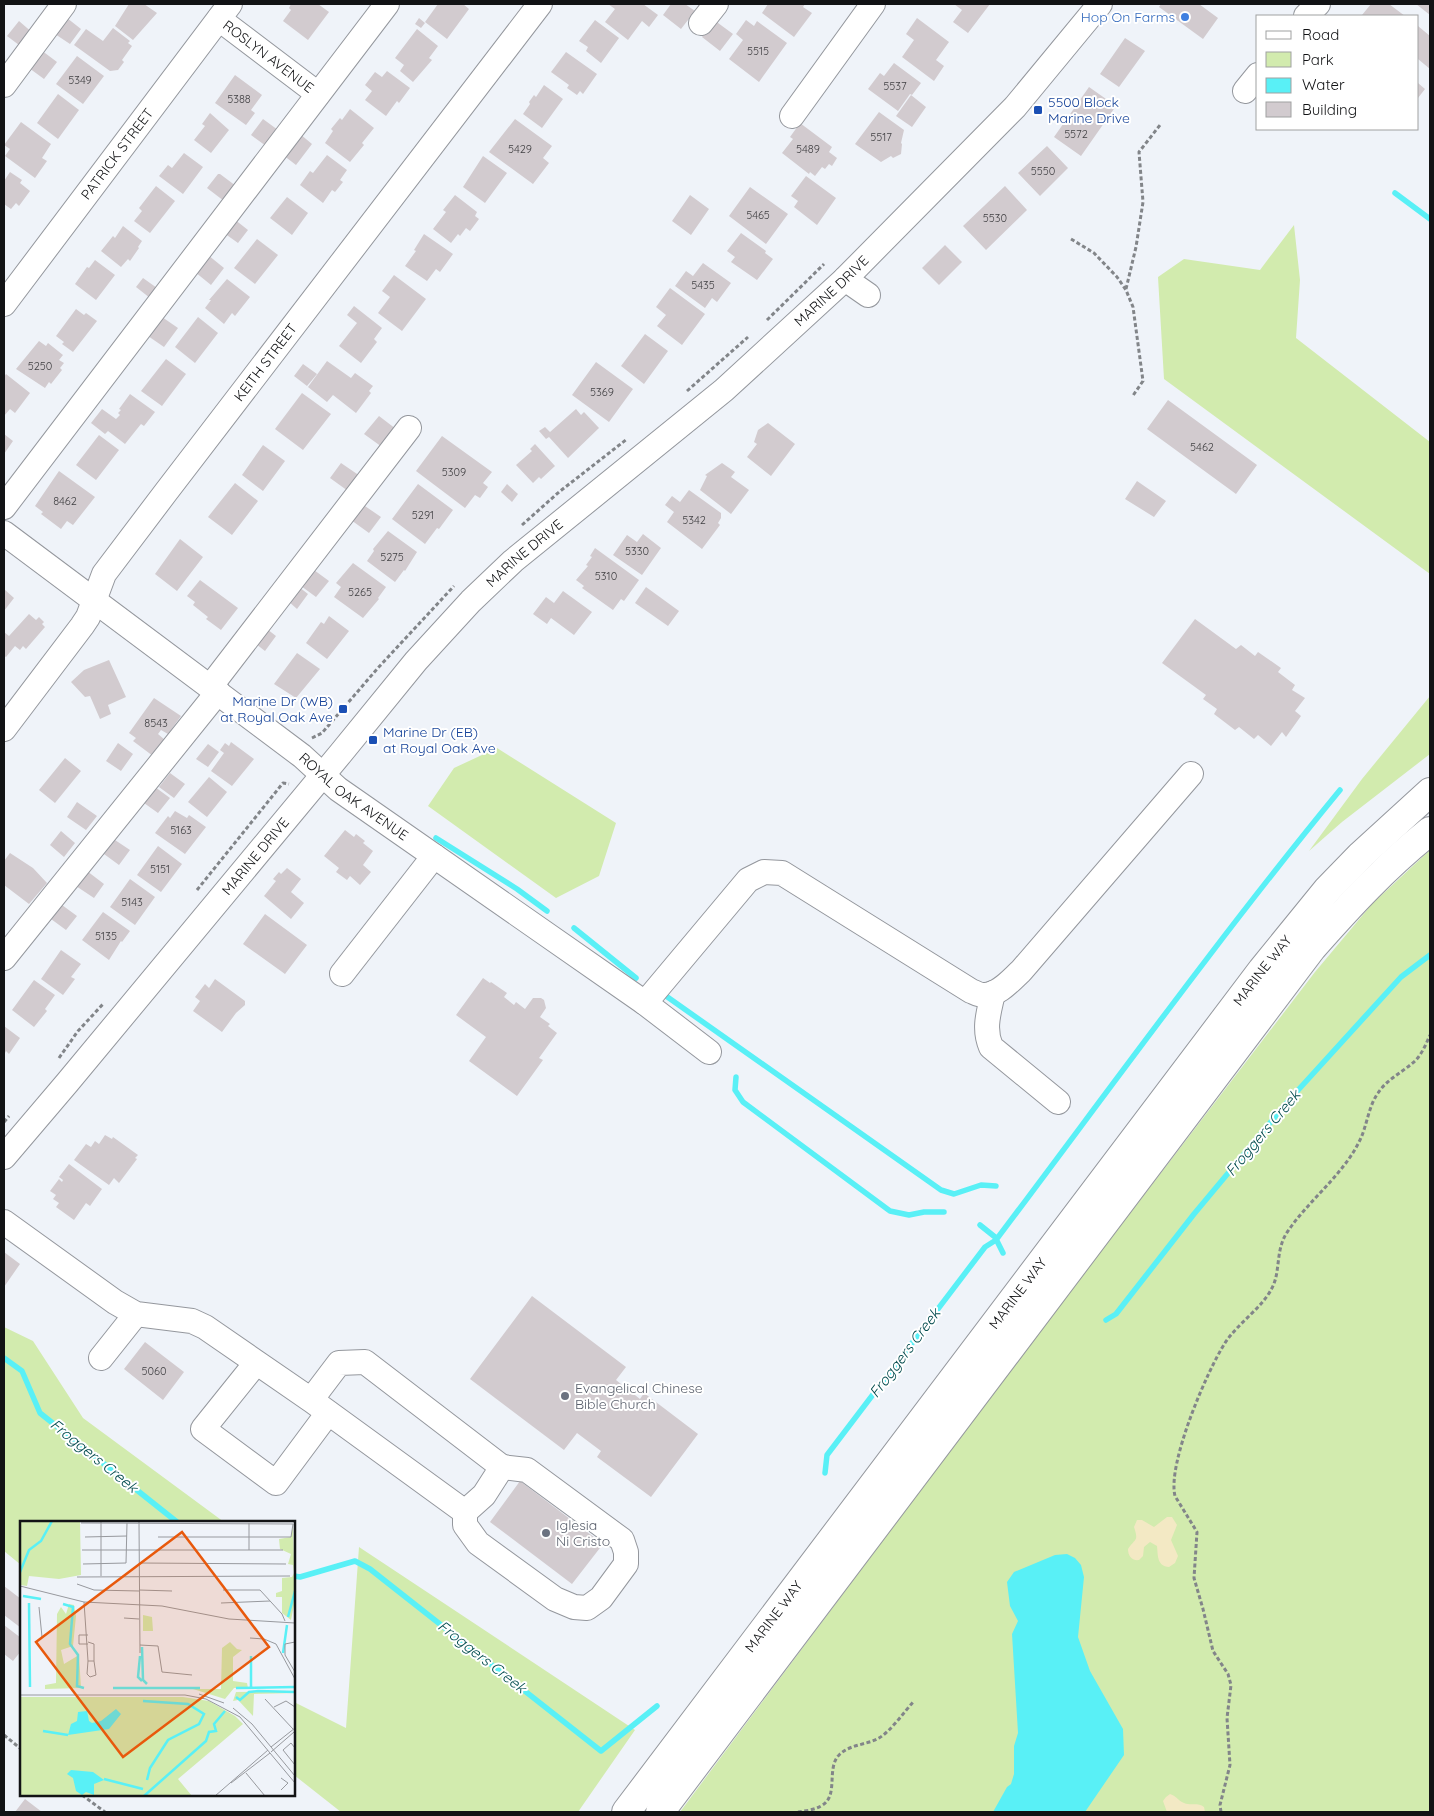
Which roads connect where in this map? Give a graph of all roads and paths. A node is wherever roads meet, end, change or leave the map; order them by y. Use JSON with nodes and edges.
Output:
{"nodes":[{"id":1,"x":64,"y":4,"type":"edge"},
{"id":2,"x":388,"y":4,"type":"edge"},
{"id":3,"x":540,"y":4,"type":"edge"},
{"id":4,"x":716,"y":4,"type":"edge"},
{"id":5,"x":873,"y":4,"type":"edge"},
{"id":6,"x":1100,"y":4,"type":"edge"},
{"id":7,"x":1318,"y":4,"type":"edge"},
{"id":8,"x":224,"y":11,"type":"edge"},
{"id":9,"x":1307,"y":15,"type":"edge"},
{"id":10,"x":701,"y":23,"type":"dead end"},
{"id":11,"x":4,"y":85,"type":"edge"},
{"id":12,"x":318,"y":94,"type":"junction"},
{"id":13,"x":792,"y":116,"type":"dead end"},
{"id":14,"x":1160,"y":124,"type":"dead end"},
{"id":15,"x":1071,"y":239,"type":"dead end"},
{"id":16,"x":845,"y":279,"type":"junction"},
{"id":17,"x":1126,"y":290,"type":"junction"},
{"id":18,"x":868,"y":295,"type":"dead end"},
{"id":19,"x":4,"y":304,"type":"edge"},
{"id":20,"x":1132,"y":397,"type":"dead end"},
{"id":21,"x":409,"y":428,"type":"dead end"},
{"id":22,"x":4,"y":507,"type":"edge"},
{"id":23,"x":4,"y":533,"type":"edge"},
{"id":24,"x":94,"y":601,"type":"junction"},
{"id":25,"x":214,"y":690,"type":"junction"},
{"id":26,"x":12,"y":702,"type":"edge"},
{"id":27,"x":4,"y":729,"type":"edge"},
{"id":28,"x":1191,"y":774,"type":"dead end"},
{"id":29,"x":323,"y":775,"type":"junction"},
{"id":30,"x":290,"y":784,"type":"dead end"},
{"id":31,"x":1430,"y":792,"type":"edge"},
{"id":32,"x":1430,"y":831,"type":"edge"},
{"id":33,"x":434,"y":856,"type":"junction"},
{"id":34,"x":197,"y":891,"type":"dead end"},
{"id":35,"x":4,"y":958,"type":"edge"},
{"id":36,"x":342,"y":974,"type":"dead end"},
{"id":37,"x":993,"y":993,"type":"junction"},
{"id":38,"x":110,"y":997,"type":"dead end"},
{"id":39,"x":645,"y":1003,"type":"junction"},
{"id":40,"x":1430,"y":1035,"type":"edge"},
{"id":41,"x":709,"y":1052,"type":"dead end"},
{"id":42,"x":56,"y":1061,"type":"dead end"},
{"id":43,"x":1058,"y":1102,"type":"dead end"},
{"id":44,"x":10,"y":1115,"type":"dead end"},
{"id":45,"x":4,"y":1122,"type":"edge"},
{"id":46,"x":4,"y":1157,"type":"edge"},
{"id":47,"x":4,"y":1222,"type":"edge"},
{"id":48,"x":136,"y":1314,"type":"junction"},
{"id":49,"x":102,"y":1358,"type":"dead end"},
{"id":50,"x":256,"y":1363,"type":"junction"},
{"id":51,"x":320,"y":1406,"type":"junction"},
{"id":52,"x":502,"y":1467,"type":"junction"},
{"id":53,"x":465,"y":1512,"type":"junction"},
{"id":54,"x":914,"y":1701,"type":"dead end"},
{"id":55,"x":4,"y":1736,"type":"edge"},
{"id":56,"x":20,"y":1748,"type":"edge"},
{"id":57,"x":83,"y":1796,"type":"edge"},
{"id":58,"x":105,"y":1812,"type":"edge"},
{"id":59,"x":626,"y":1812,"type":"edge"},
{"id":60,"x":660,"y":1812,"type":"edge"},
{"id":61,"x":798,"y":1812,"type":"edge"},
{"id":62,"x":1221,"y":1812,"type":"edge"}],
"edges":[{"from":1,"to":11,"type":"street"},
{"from":2,"to":12,"type":"street"},
{"from":3,"to":24,"type":"street","name":"KEITH STREET"},
{"from":4,"to":10,"type":"street"},
{"from":5,"to":13,"type":"street"},
{"from":6,"to":16,"type":"street","name":"MARINE DRIVE"},
{"from":7,"to":9,"type":"street"},
{"from":8,"to":12,"type":"street","name":"ROSLYN AVENUE"},
{"from":8,"to":19,"type":"street","name":"PATRICK STREET"},
{"from":12,"to":22,"type":"street"},
{"from":14,"to":17,"type":"path"},
{"from":15,"to":17,"type":"path"},
{"from":16,"to":18,"type":"street"},
{"from":16,"to":29,"type":"street","name":"MARINE DRIVE"},
{"from":17,"to":20,"type":"path"},
{"from":21,"to":25,"type":"street"},
{"from":23,"to":24,"type":"street","name":"ROYAL OAK AVENUE"},
{"from":24,"to":25,"type":"street","name":"ROYAL OAK AVENUE"},
{"from":24,"to":26,"type":"street","name":"KEITH STREET"},
{"from":25,"to":29,"type":"street","name":"ROYAL OAK AVENUE"},
{"from":25,"to":35,"type":"street"},
{"from":26,"to":27,"type":"street","name":"KEITH STREET"},
{"from":28,"to":37,"type":"street"},
{"from":29,"to":33,"type":"street","name":"ROYAL OAK AVENUE"},
{"from":29,"to":46,"type":"street","name":"MARINE DRIVE"},
{"from":30,"to":34,"type":"path"},
{"from":31,"to":59,"type":"main road","name":"MARINE WAY"},
{"from":32,"to":60,"type":"main road","name":"MARINE WAY"},
{"from":33,"to":36,"type":"street"},
{"from":33,"to":39,"type":"street","name":"ROYAL OAK AVENUE"},
{"from":37,"to":39,"type":"street"},
{"from":37,"to":43,"type":"street"},
{"from":38,"to":42,"type":"path"},
{"from":39,"to":41,"type":"street","name":"ROYAL OAK AVENUE"},
{"from":40,"to":62,"type":"path"},
{"from":44,"to":45,"type":"path"},
{"from":47,"to":48,"type":"street"},
{"from":48,"to":49,"type":"street"},
{"from":48,"to":50,"type":"street"},
{"from":50,"to":51,"type":"street"},
{"from":50,"to":51,"type":"street"},
{"from":51,"to":52,"type":"street"},
{"from":51,"to":53,"type":"street"},
{"from":52,"to":53,"type":"street"},
{"from":52,"to":53,"type":"street"},
{"from":54,"to":61,"type":"path"},
{"from":55,"to":56,"type":"path"},
{"from":57,"to":58,"type":"path"}]}
